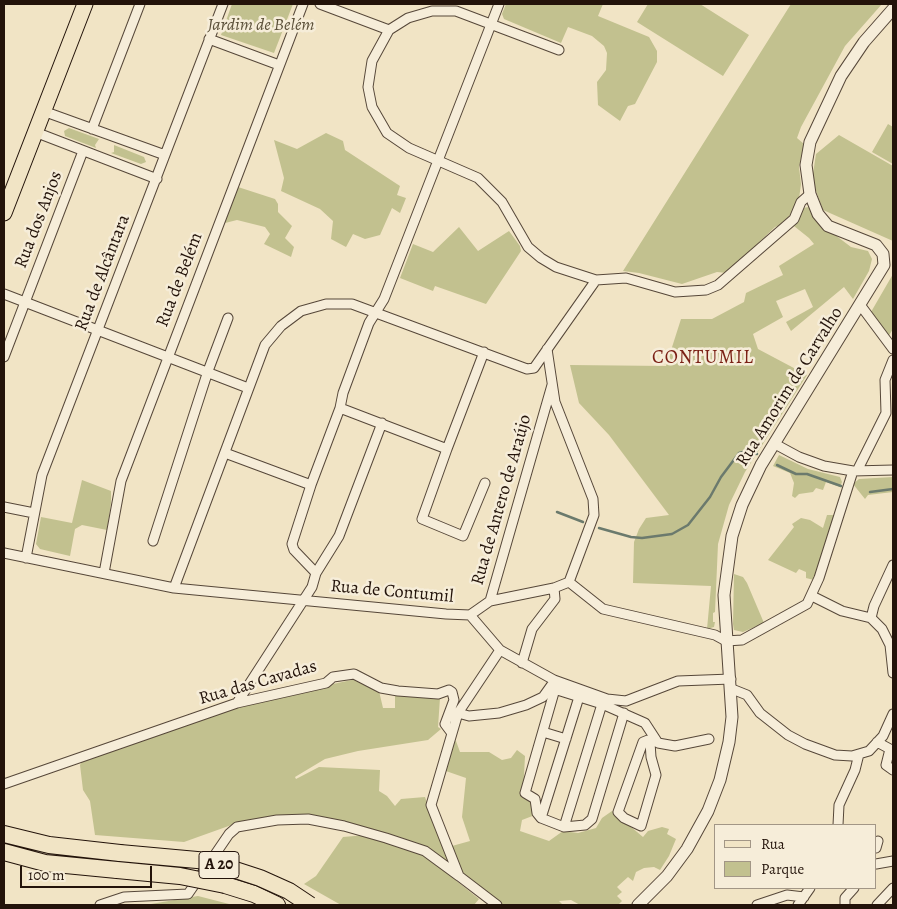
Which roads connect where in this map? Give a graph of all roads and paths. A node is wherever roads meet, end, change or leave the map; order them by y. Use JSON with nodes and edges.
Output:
{"nodes":[{"id":1,"x":84,"y":4,"type":"edge"},
{"id":2,"x":140,"y":4,"type":"edge"},
{"id":3,"x":221,"y":4,"type":"edge"},
{"id":4,"x":303,"y":4,"type":"edge"},
{"id":5,"x":320,"y":4,"type":"edge"},
{"id":6,"x":499,"y":4,"type":"edge"},
{"id":7,"x":893,"y":9,"type":"edge"},
{"id":8,"x":491,"y":24,"type":"junction"},
{"id":9,"x":389,"y":30,"type":"junction"},
{"id":10,"x":209,"y":38,"type":"junction"},
{"id":11,"x":559,"y":50,"type":"dead end"},
{"id":12,"x":279,"y":65,"type":"junction"},
{"id":13,"x":43,"y":111,"type":"junction"},
{"id":14,"x":92,"y":129,"type":"junction"},
{"id":15,"x":35,"y":132,"type":"junction"},
{"id":16,"x":83,"y":151,"type":"junction"},
{"id":17,"x":165,"y":155,"type":"junction"},
{"id":18,"x":438,"y":159,"type":"junction"},
{"id":19,"x":157,"y":179,"type":"junction"},
{"id":20,"x":810,"y":194,"type":"junction"},
{"id":21,"x":4,"y":213,"type":"edge"},
{"id":22,"x":596,"y":280,"type":"junction"},
{"id":23,"x":4,"y":294,"type":"edge"},
{"id":24,"x":26,"y":303,"type":"junction"},
{"id":25,"x":861,"y":306,"type":"junction"},
{"id":26,"x":377,"y":312,"type":"junction"},
{"id":27,"x":228,"y":318,"type":"dead end"},
{"id":28,"x":98,"y":330,"type":"junction"},
{"id":29,"x":893,"y":349,"type":"edge"},
{"id":30,"x":547,"y":350,"type":"junction"},
{"id":31,"x":484,"y":352,"type":"junction"},
{"id":32,"x":168,"y":356,"type":"junction"},
{"id":33,"x":4,"y":357,"type":"edge"},
{"id":34,"x":893,"y":360,"type":"edge"},
{"id":35,"x":208,"y":371,"type":"junction"},
{"id":36,"x":552,"y":385,"type":"junction"},
{"id":37,"x":248,"y":388,"type":"junction"},
{"id":38,"x":340,"y":408,"type":"junction"},
{"id":39,"x":890,"y":411,"type":"edge"},
{"id":40,"x":382,"y":424,"type":"junction"},
{"id":41,"x":775,"y":444,"type":"junction"},
{"id":42,"x":447,"y":449,"type":"junction"},
{"id":43,"x":225,"y":453,"type":"junction"},
{"id":44,"x":893,"y":470,"type":"edge"},
{"id":45,"x":855,"y":471,"type":"junction"},
{"id":46,"x":486,"y":483,"type":"dead end"},
{"id":47,"x":311,"y":485,"type":"junction"},
{"id":48,"x":4,"y":507,"type":"edge"},
{"id":49,"x":34,"y":513,"type":"junction"},
{"id":50,"x":153,"y":541,"type":"dead end"},
{"id":51,"x":4,"y":553,"type":"edge"},
{"id":52,"x":26,"y":558,"type":"junction"},
{"id":53,"x":893,"y":565,"type":"edge"},
{"id":54,"x":104,"y":573,"type":"junction"},
{"id":55,"x":316,"y":573,"type":"junction"},
{"id":56,"x":569,"y":582,"type":"junction"},
{"id":57,"x":174,"y":588,"type":"junction"},
{"id":58,"x":554,"y":588,"type":"junction"},
{"id":59,"x":812,"y":596,"type":"junction"},
{"id":60,"x":305,"y":600,"type":"junction"},
{"id":61,"x":490,"y":601,"type":"junction"},
{"id":62,"x":470,"y":615,"type":"junction"},
{"id":63,"x":871,"y":618,"type":"junction"},
{"id":64,"x":726,"y":641,"type":"junction"},
{"id":65,"x":500,"y":650,"type":"junction"},
{"id":66,"x":522,"y":663,"type":"junction"},
{"id":67,"x":893,"y":673,"type":"edge"},
{"id":68,"x":732,"y":684,"type":"junction"},
{"id":69,"x":553,"y":685,"type":"junction"},
{"id":70,"x":579,"y":697,"type":"junction"},
{"id":71,"x":236,"y":702,"type":"junction"},
{"id":72,"x":602,"y":704,"type":"junction"},
{"id":73,"x":624,"y":713,"type":"junction"},
{"id":74,"x":458,"y":714,"type":"junction"},
{"id":75,"x":893,"y":714,"type":"edge"},
{"id":76,"x":450,"y":732,"type":"junction"},
{"id":77,"x":543,"y":732,"type":"junction"},
{"id":78,"x":566,"y":739,"type":"junction"},
{"id":79,"x":709,"y":739,"type":"dead end"},
{"id":80,"x":652,"y":740,"type":"junction"},
{"id":81,"x":877,"y":742,"type":"junction"},
{"id":82,"x":859,"y":754,"type":"junction"},
{"id":83,"x":893,"y":770,"type":"edge"},
{"id":84,"x":4,"y":784,"type":"edge"},
{"id":85,"x":541,"y":818,"type":"junction"},
{"id":86,"x":838,"y":824,"type":"edge"},
{"id":87,"x":564,"y":827,"type":"junction"},
{"id":88,"x":4,"y":834,"type":"edge"},
{"id":89,"x":4,"y":852,"type":"edge"},
{"id":90,"x":893,"y":861,"type":"edge"},
{"id":91,"x":877,"y":864,"type":"edge"},
{"id":92,"x":459,"y":876,"type":"junction"},
{"id":93,"x":893,"y":888,"type":"edge"},
{"id":94,"x":809,"y":889,"type":"edge"},
{"id":95,"x":853,"y":889,"type":"edge"},
{"id":96,"x":804,"y":897,"type":"junction"},
{"id":97,"x":100,"y":905,"type":"edge"},
{"id":98,"x":277,"y":905,"type":"edge"},
{"id":99,"x":310,"y":905,"type":"edge"},
{"id":100,"x":497,"y":905,"type":"edge"},
{"id":101,"x":638,"y":905,"type":"edge"},
{"id":102,"x":757,"y":905,"type":"edge"},
{"id":103,"x":798,"y":905,"type":"edge"},
{"id":104,"x":845,"y":905,"type":"edge"},
{"id":105,"x":878,"y":905,"type":"edge"}],
"edges":[{"from":1,"to":13,"type":"main road"},
{"from":2,"to":14,"type":"street"},
{"from":3,"to":10,"type":"street","name":"Rua de Alcântara"},
{"from":4,"to":12,"type":"street","name":"Rua de Belém"},
{"from":5,"to":9,"type":"street"},
{"from":6,"to":8,"type":"street"},
{"from":7,"to":20,"type":"street","name":"Rua Amorim de Carvalho"},
{"from":8,"to":9,"type":"street"},
{"from":8,"to":11,"type":"street"},
{"from":8,"to":18,"type":"street"},
{"from":9,"to":18,"type":"street"},
{"from":10,"to":12,"type":"street"},
{"from":10,"to":17,"type":"street","name":"Rua de Alcântara"},
{"from":12,"to":32,"type":"street","name":"Rua de Belém"},
{"from":13,"to":14,"type":"street"},
{"from":13,"to":15,"type":"main road"},
{"from":14,"to":17,"type":"street"},
{"from":15,"to":16,"type":"street"},
{"from":15,"to":21,"type":"main road"},
{"from":16,"to":19,"type":"street"},
{"from":16,"to":24,"type":"street","name":"Rua dos Anjos"},
{"from":17,"to":19,"type":"street","name":"Rua de Alcântara"},
{"from":18,"to":22,"type":"street"},
{"from":18,"to":26,"type":"street"},
{"from":19,"to":28,"type":"street","name":"Rua de Alcântara"},
{"from":20,"to":22,"type":"street"},
{"from":20,"to":25,"type":"street","name":"Rua Amorim de Carvalho"},
{"from":22,"to":30,"type":"street"},
{"from":23,"to":24,"type":"street"},
{"from":24,"to":28,"type":"street"},
{"from":24,"to":33,"type":"street","name":"Rua dos Anjos"},
{"from":25,"to":29,"type":"street"},
{"from":25,"to":41,"type":"street","name":"Rua Amorim de Carvalho"},
{"from":26,"to":31,"type":"street"},
{"from":26,"to":37,"type":"street"},
{"from":26,"to":38,"type":"street"},
{"from":27,"to":35,"type":"street"},
{"from":28,"to":32,"type":"street"},
{"from":28,"to":49,"type":"street","name":"Rua de Alcântara"},
{"from":30,"to":31,"type":"street"},
{"from":30,"to":36,"type":"street"},
{"from":31,"to":42,"type":"street"},
{"from":32,"to":35,"type":"street"},
{"from":32,"to":54,"type":"street","name":"Rua de Belém"},
{"from":34,"to":39,"type":"street"},
{"from":35,"to":37,"type":"street"},
{"from":35,"to":50,"type":"street"},
{"from":36,"to":56,"type":"street"},
{"from":36,"to":61,"type":"street","name":"Rua de Antero de Araújo"},
{"from":37,"to":43,"type":"street"},
{"from":38,"to":40,"type":"street"},
{"from":38,"to":47,"type":"street"},
{"from":39,"to":45,"type":"street"},
{"from":40,"to":42,"type":"street"},
{"from":40,"to":55,"type":"street"},
{"from":41,"to":45,"type":"street"},
{"from":41,"to":64,"type":"street","name":"Rua Amorim de Carvalho"},
{"from":42,"to":46,"type":"street"},
{"from":43,"to":47,"type":"street"},
{"from":43,"to":57,"type":"street"},
{"from":44,"to":45,"type":"street"},
{"from":45,"to":59,"type":"street"},
{"from":47,"to":55,"type":"street"},
{"from":48,"to":49,"type":"street"},
{"from":49,"to":52,"type":"street","name":"Rua de Alcântara"},
{"from":51,"to":52,"type":"street","name":"Rua de Contumil"},
{"from":52,"to":54,"type":"street","name":"Rua de Contumil"},
{"from":53,"to":63,"type":"street"},
{"from":54,"to":57,"type":"street","name":"Rua de Contumil"},
{"from":55,"to":60,"type":"street"},
{"from":56,"to":58,"type":"street"},
{"from":56,"to":64,"type":"street"},
{"from":57,"to":60,"type":"street","name":"Rua de Contumil"},
{"from":58,"to":61,"type":"street"},
{"from":58,"to":66,"type":"street"},
{"from":59,"to":63,"type":"street"},
{"from":59,"to":64,"type":"street"},
{"from":60,"to":62,"type":"street","name":"Rua de Contumil"},
{"from":60,"to":71,"type":"street"},
{"from":61,"to":62,"type":"street","name":"Rua de Antero de Araújo"},
{"from":62,"to":65,"type":"street","name":"Rua de Contumil"},
{"from":63,"to":67,"type":"street"},
{"from":64,"to":68,"type":"street","name":"Rua Amorim de Carvalho"},
{"from":65,"to":66,"type":"street","name":"Rua de Contumil"},
{"from":65,"to":74,"type":"street"},
{"from":66,"to":69,"type":"street","name":"Rua de Contumil"},
{"from":68,"to":69,"type":"street"},
{"from":68,"to":82,"type":"street"},
{"from":68,"to":101,"type":"street","name":"Rua Amorim de Carvalho"},
{"from":69,"to":70,"type":"street"},
{"from":69,"to":74,"type":"street"},
{"from":69,"to":77,"type":"street"},
{"from":70,"to":72,"type":"street"},
{"from":70,"to":78,"type":"street"},
{"from":71,"to":76,"type":"street","name":"Rua das Cavadas"},
{"from":71,"to":84,"type":"street","name":"Rua das Cavadas"},
{"from":72,"to":73,"type":"street"},
{"from":72,"to":87,"type":"street"},
{"from":73,"to":80,"type":"street"},
{"from":73,"to":87,"type":"street"},
{"from":74,"to":76,"type":"street"},
{"from":75,"to":81,"type":"street"},
{"from":76,"to":92,"type":"street"},
{"from":77,"to":78,"type":"street"},
{"from":77,"to":85,"type":"street"},
{"from":78,"to":85,"type":"street"},
{"from":79,"to":80,"type":"street"},
{"from":80,"to":80,"type":"street"},
{"from":81,"to":82,"type":"street"},
{"from":81,"to":83,"type":"street"},
{"from":82,"to":86,"type":"street"},
{"from":85,"to":87,"type":"street"},
{"from":88,"to":99,"type":"highway","number":"A 20","bridge":true},
{"from":89,"to":98,"type":"highway","number":"A 20","bridge":true},
{"from":90,"to":91,"type":"street"},
{"from":92,"to":97,"type":"street"},
{"from":92,"to":100,"type":"street"},
{"from":93,"to":105,"type":"street"},
{"from":94,"to":96,"type":"street"},
{"from":95,"to":104,"type":"street"},
{"from":96,"to":102,"type":"street"},
{"from":96,"to":103,"type":"street"}]}
